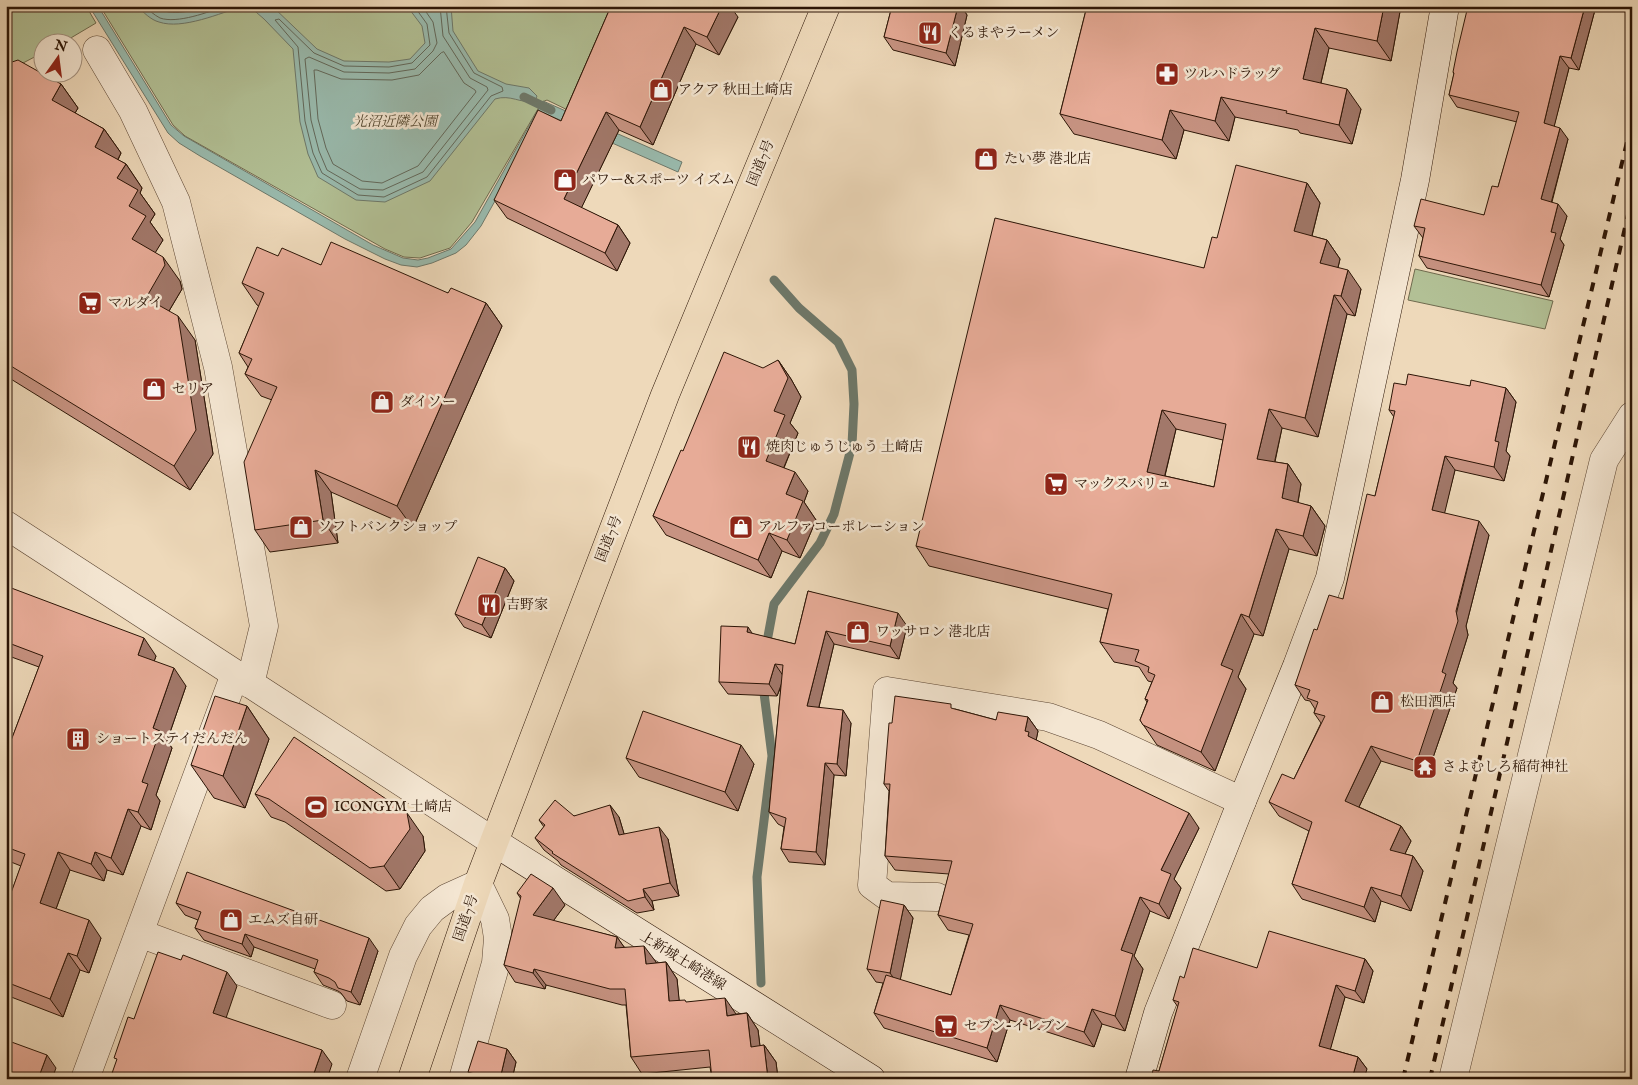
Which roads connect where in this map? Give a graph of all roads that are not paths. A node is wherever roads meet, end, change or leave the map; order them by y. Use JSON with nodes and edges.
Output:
{"nodes":[{"id":1,"x":826,"y":6,"type":"edge"},
{"id":2,"x":1445,"y":6,"type":"edge"},
{"id":3,"x":97,"y":50,"type":"dead end"},
{"id":4,"x":1632,"y":416,"type":"edge"},
{"id":5,"x":6,"y":525,"type":"edge"},
{"id":6,"x":243,"y":679,"type":"junction"},
{"id":7,"x":1242,"y":801,"type":"junction"},
{"id":8,"x":494,"y":842,"type":"junction"},
{"id":9,"x":478,"y":884,"type":"junction"},
{"id":10,"x":937,"y":897,"type":"dead end"},
{"id":11,"x":139,"y":933,"type":"junction"},
{"id":12,"x":332,"y":1005,"type":"dead end"},
{"id":13,"x":85,"y":1079,"type":"edge"},
{"id":14,"x":360,"y":1079,"type":"edge"},
{"id":15,"x":412,"y":1079,"type":"edge"},
{"id":16,"x":464,"y":1079,"type":"edge"},
{"id":17,"x":871,"y":1079,"type":"edge"},
{"id":18,"x":1139,"y":1079,"type":"edge"},
{"id":19,"x":1453,"y":1079,"type":"edge"}],
"edges":[{"from":1,"to":8,"type":"highway","name":"国道7号"},
{"from":2,"to":7,"type":"street"},
{"from":3,"to":6,"type":"street"},
{"from":4,"to":19,"type":"street"},
{"from":5,"to":6,"type":"street","name":"上新城土崎港線"},
{"from":6,"to":8,"type":"street","name":"上新城土崎港線"},
{"from":6,"to":11,"type":"street"},
{"from":7,"to":10,"type":"street"},
{"from":7,"to":18,"type":"street"},
{"from":8,"to":9,"type":"highway","name":"国道7号"},
{"from":8,"to":17,"type":"street","name":"上新城土崎港線"},
{"from":9,"to":14,"type":"street"},
{"from":9,"to":15,"type":"highway","name":"国道7号"},
{"from":9,"to":16,"type":"street"},
{"from":11,"to":12,"type":"street"},
{"from":11,"to":13,"type":"street"}]}
